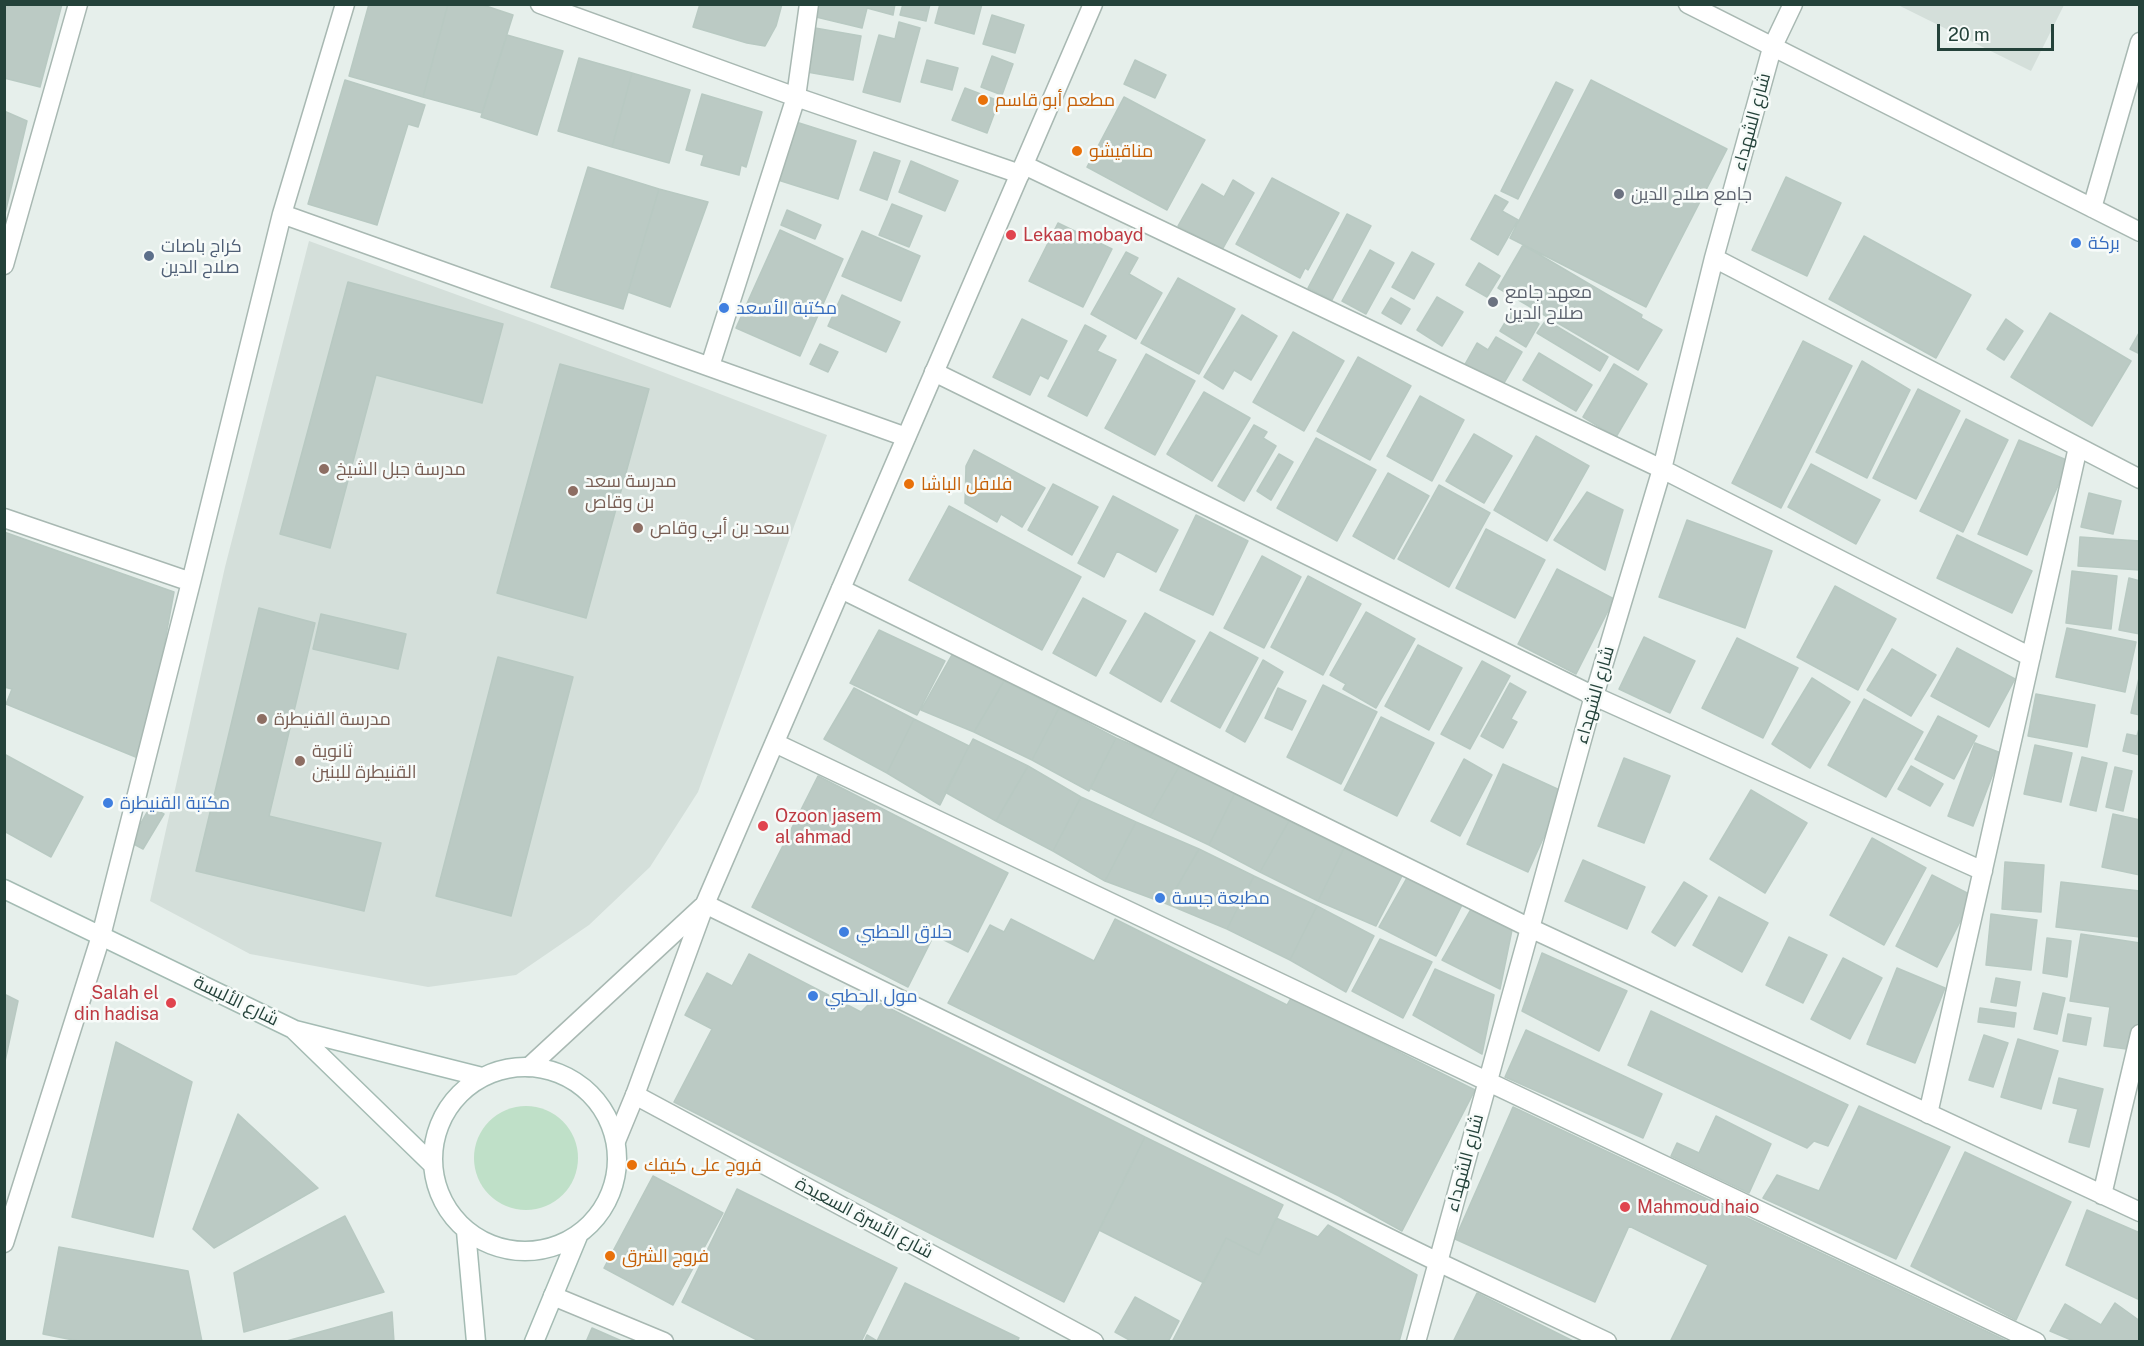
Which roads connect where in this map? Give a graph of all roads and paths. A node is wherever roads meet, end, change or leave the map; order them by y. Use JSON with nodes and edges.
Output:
{"nodes":[{"id":1,"x":78,"y":4,"type":"edge"},
{"id":2,"x":345,"y":4,"type":"edge"},
{"id":3,"x":540,"y":4,"type":"edge"},
{"id":4,"x":809,"y":4,"type":"edge"},
{"id":5,"x":1093,"y":4,"type":"edge"},
{"id":6,"x":1688,"y":4,"type":"edge"},
{"id":7,"x":1793,"y":4,"type":"edge"},
{"id":8,"x":586,"y":13,"type":"edge"},
{"id":9,"x":2139,"y":42,"type":"edge"},
{"id":10,"x":1772,"y":48,"type":"junction"},
{"id":11,"x":796,"y":97,"type":"junction"},
{"id":12,"x":1022,"y":170,"type":"junction"},
{"id":13,"x":2092,"y":208,"type":"junction"},
{"id":14,"x":282,"y":214,"type":"junction"},
{"id":15,"x":2139,"y":232,"type":"edge"},
{"id":16,"x":1714,"y":258,"type":"junction"},
{"id":17,"x":4,"y":265,"type":"edge"},
{"id":18,"x":710,"y":366,"type":"junction"},
{"id":19,"x":934,"y":372,"type":"junction"},
{"id":20,"x":906,"y":437,"type":"junction"},
{"id":21,"x":2078,"y":447,"type":"junction"},
{"id":22,"x":1662,"y":469,"type":"junction"},
{"id":23,"x":2139,"y":479,"type":"edge"},
{"id":24,"x":4,"y":518,"type":"edge"},
{"id":25,"x":191,"y":582,"type":"junction"},
{"id":26,"x":841,"y":589,"type":"junction"},
{"id":27,"x":2031,"y":657,"type":"junction"},
{"id":28,"x":1594,"y":696,"type":"junction"},
{"id":29,"x":775,"y":744,"type":"junction"},
{"id":30,"x":1983,"y":871,"type":"junction"},
{"id":31,"x":4,"y":889,"type":"edge"},
{"id":32,"x":705,"y":904,"type":"junction"},
{"id":33,"x":1530,"y":928,"type":"junction"},
{"id":34,"x":100,"y":936,"type":"junction"},
{"id":35,"x":293,"y":1029,"type":"junction"},
{"id":36,"x":2139,"y":1034,"type":"edge"},
{"id":37,"x":529,"y":1067,"type":"junction"},
{"id":38,"x":482,"y":1077,"type":"junction"},
{"id":39,"x":1488,"y":1081,"type":"junction"},
{"id":40,"x":635,"y":1095,"type":"junction"},
{"id":41,"x":1928,"y":1114,"type":"junction"},
{"id":42,"x":616,"y":1141,"type":"junction"},
{"id":43,"x":432,"y":1164,"type":"junction"},
{"id":44,"x":2102,"y":1195,"type":"junction"},
{"id":45,"x":2139,"y":1212,"type":"edge"},
{"id":46,"x":466,"y":1232,"type":"junction"},
{"id":47,"x":578,"y":1236,"type":"junction"},
{"id":48,"x":4,"y":1243,"type":"edge"},
{"id":49,"x":1438,"y":1262,"type":"junction"},
{"id":50,"x":553,"y":1296,"type":"junction"},
{"id":51,"x":476,"y":1341,"type":"edge"},
{"id":52,"x":534,"y":1341,"type":"edge"},
{"id":53,"x":664,"y":1341,"type":"edge"},
{"id":54,"x":1094,"y":1341,"type":"edge"},
{"id":55,"x":1416,"y":1341,"type":"edge"},
{"id":56,"x":1607,"y":1341,"type":"edge"},
{"id":57,"x":2036,"y":1341,"type":"edge"}],
"edges":[{"from":1,"to":17,"type":"street"},
{"from":2,"to":14,"type":"street"},
{"from":3,"to":8,"type":"street"},
{"from":4,"to":11,"type":"street"},
{"from":5,"to":12,"type":"street"},
{"from":6,"to":10,"type":"street"},
{"from":7,"to":10,"type":"street","name":"شارع الشهداء"},
{"from":8,"to":11,"type":"street"},
{"from":9,"to":13,"type":"street"},
{"from":10,"to":13,"type":"street"},
{"from":10,"to":16,"type":"street","name":"شارع الشهداء"},
{"from":11,"to":12,"type":"street"},
{"from":11,"to":18,"type":"street"},
{"from":12,"to":19,"type":"street"},
{"from":12,"to":22,"type":"street"},
{"from":13,"to":15,"type":"street"},
{"from":14,"to":18,"type":"street"},
{"from":14,"to":25,"type":"street"},
{"from":16,"to":21,"type":"street"},
{"from":16,"to":22,"type":"street","name":"شارع الشهداء"},
{"from":18,"to":20,"type":"street"},
{"from":19,"to":20,"type":"street"},
{"from":19,"to":28,"type":"street"},
{"from":20,"to":26,"type":"street"},
{"from":21,"to":23,"type":"street"},
{"from":21,"to":27,"type":"street"},
{"from":22,"to":27,"type":"street"},
{"from":22,"to":28,"type":"street","name":"شارع الشهداء"},
{"from":24,"to":25,"type":"street"},
{"from":25,"to":34,"type":"street"},
{"from":26,"to":29,"type":"street"},
{"from":26,"to":33,"type":"street"},
{"from":27,"to":30,"type":"street"},
{"from":28,"to":30,"type":"street"},
{"from":28,"to":33,"type":"street","name":"شارع الشهداء"},
{"from":29,"to":32,"type":"street"},
{"from":29,"to":39,"type":"street"},
{"from":30,"to":41,"type":"street"},
{"from":31,"to":34,"type":"street","name":"شارع الألبسة"},
{"from":32,"to":37,"type":"street"},
{"from":32,"to":40,"type":"street"},
{"from":32,"to":49,"type":"street"},
{"from":33,"to":39,"type":"street","name":"شارع الشهداء"},
{"from":33,"to":41,"type":"street"},
{"from":34,"to":35,"type":"street","name":"شارع الألبسة"},
{"from":34,"to":48,"type":"street"},
{"from":35,"to":38,"type":"street"},
{"from":35,"to":43,"type":"street","name":"شارع الألبسة"},
{"from":36,"to":44,"type":"street"},
{"from":37,"to":38,"type":"street"},
{"from":37,"to":42,"type":"street"},
{"from":38,"to":43,"type":"street"},
{"from":39,"to":49,"type":"street","name":"شارع الشهداء"},
{"from":39,"to":57,"type":"street"},
{"from":40,"to":42,"type":"street"},
{"from":40,"to":54,"type":"street","name":"شارع الأسرة السعيدة"},
{"from":41,"to":44,"type":"street"},
{"from":42,"to":47,"type":"street"},
{"from":43,"to":46,"type":"street"},
{"from":44,"to":45,"type":"street"},
{"from":46,"to":47,"type":"street"},
{"from":46,"to":51,"type":"street"},
{"from":47,"to":50,"type":"street"},
{"from":49,"to":55,"type":"street","name":"شارع الشهداء"},
{"from":49,"to":56,"type":"street"},
{"from":50,"to":52,"type":"street"},
{"from":50,"to":53,"type":"street"}]}
